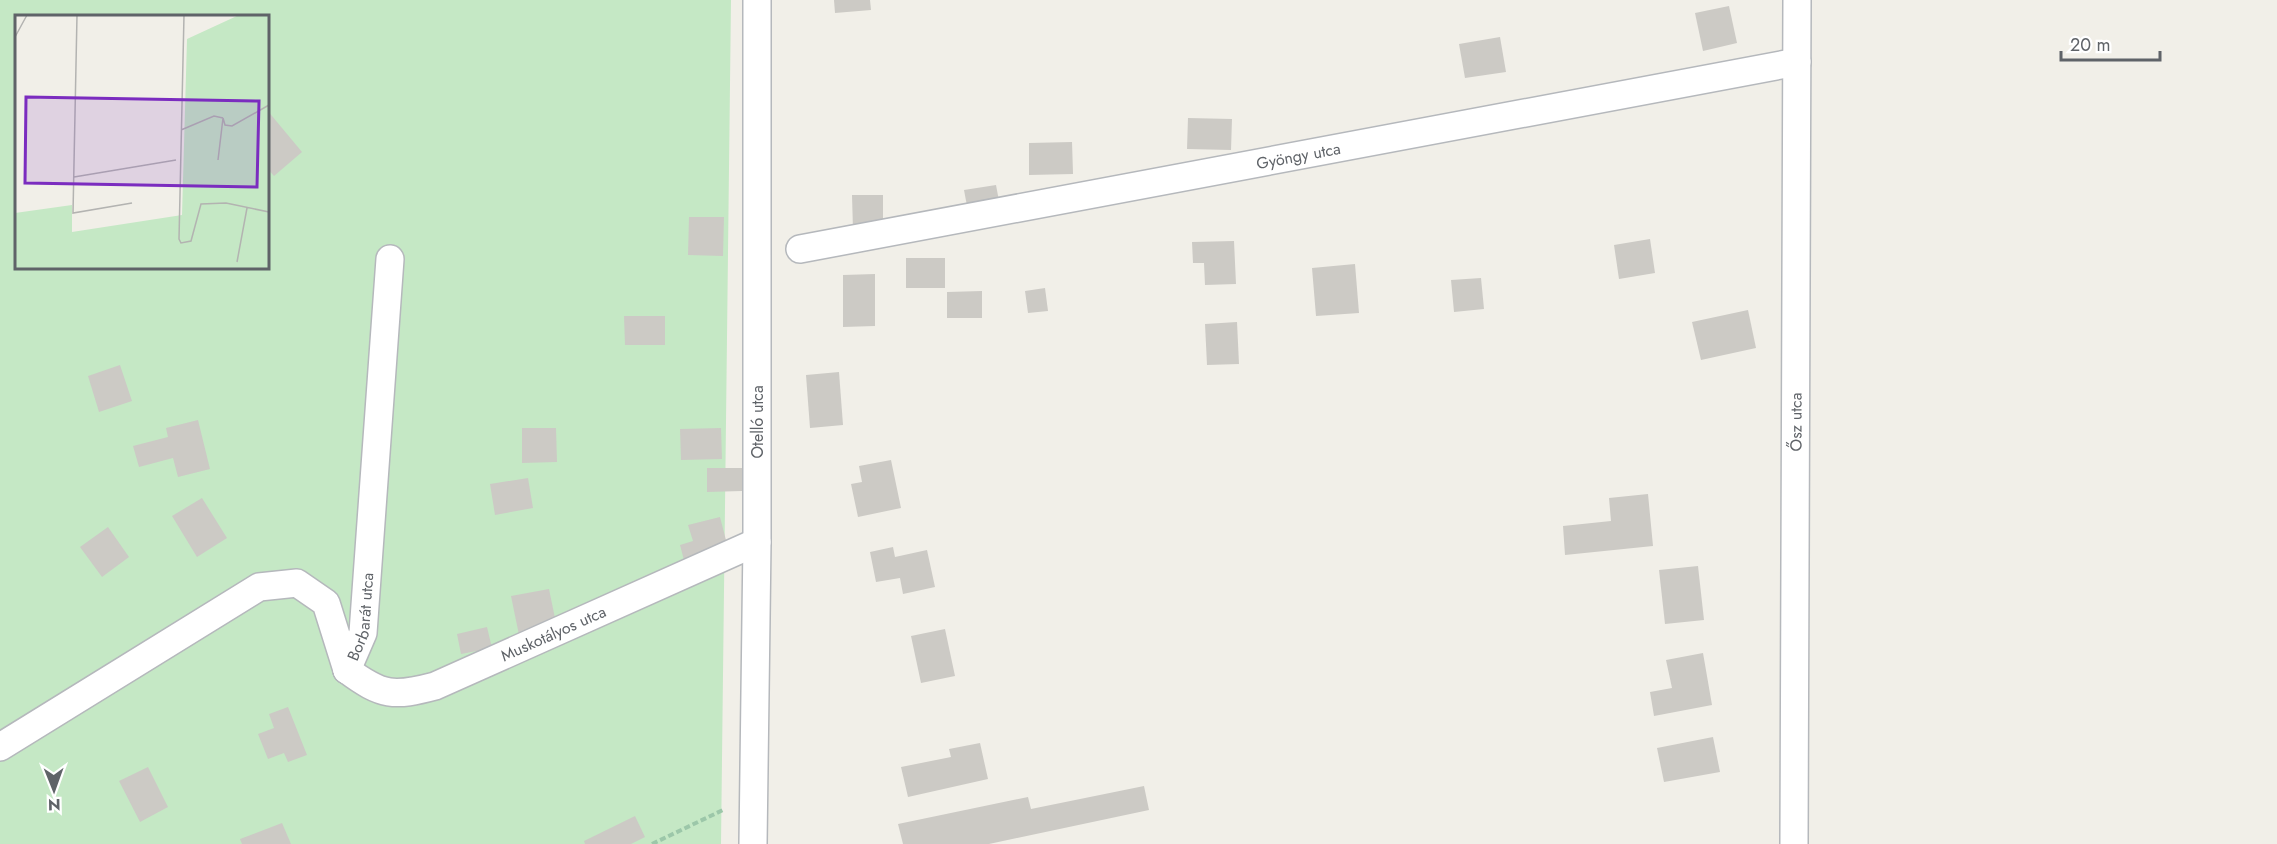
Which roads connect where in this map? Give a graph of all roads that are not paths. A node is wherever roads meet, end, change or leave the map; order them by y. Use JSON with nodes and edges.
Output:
{"nodes":[{"id":1,"x":757,"y":0,"type":"edge"},
{"id":2,"x":1797,"y":0,"type":"edge"},
{"id":3,"x":1797,"y":62,"type":"junction"},
{"id":4,"x":800,"y":249,"type":"dead end"},
{"id":5,"x":390,"y":259,"type":"dead end"},
{"id":6,"x":757,"y":542,"type":"junction"},
{"id":7,"x":347,"y":670,"type":"junction"},
{"id":8,"x":0,"y":747,"type":"edge"},
{"id":9,"x":753,"y":844,"type":"edge"},
{"id":10,"x":1794,"y":844,"type":"edge"}],
"edges":[{"from":1,"to":6,"type":"street","name":"Otelló utca"},
{"from":2,"to":3,"type":"street","name":"Ősz utca"},
{"from":3,"to":4,"type":"street","name":"Gyöngy utca"},
{"from":3,"to":10,"type":"street","name":"Ősz utca"},
{"from":5,"to":7,"type":"street","name":"Borbarát utca"},
{"from":6,"to":7,"type":"street","name":"Muskotályos utca"},
{"from":6,"to":9,"type":"street","name":"Otelló utca"},
{"from":7,"to":8,"type":"street","name":"Borbarát utca"}]}
